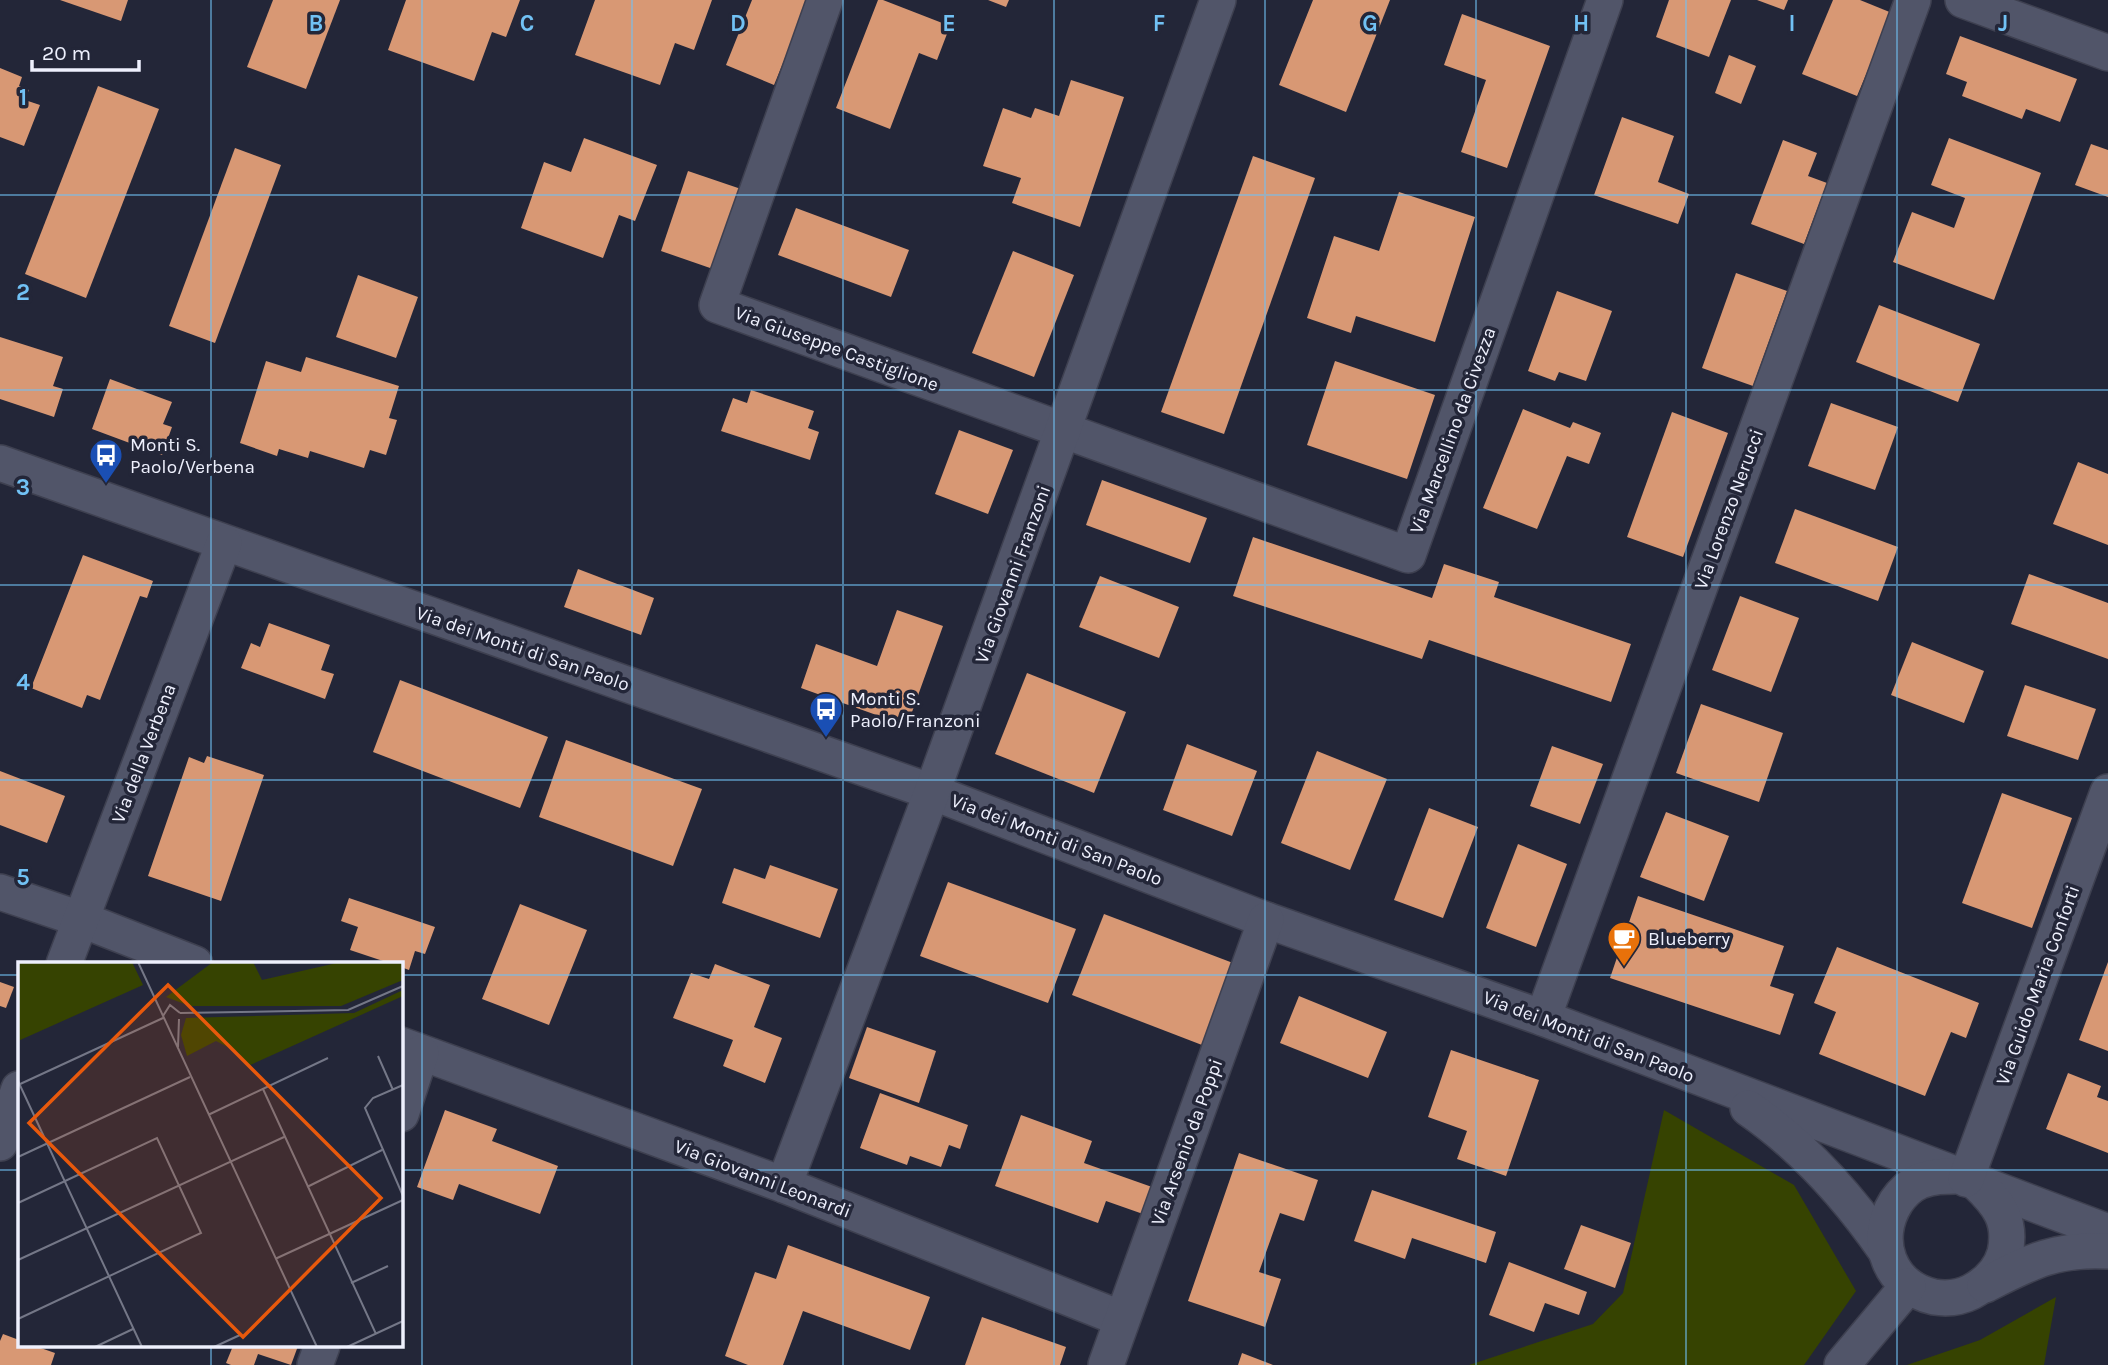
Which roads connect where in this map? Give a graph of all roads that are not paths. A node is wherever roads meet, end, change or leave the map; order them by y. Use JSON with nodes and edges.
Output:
{"nodes":[{"id":1,"x":825,"y":0,"type":"edge"},
{"id":2,"x":1218,"y":0,"type":"edge"},
{"id":3,"x":1605,"y":0,"type":"edge"},
{"id":4,"x":1913,"y":0,"type":"edge"},
{"id":5,"x":1963,"y":0,"type":"edge"},
{"id":6,"x":2108,"y":53,"type":"edge"},
{"id":7,"x":1064,"y":429,"type":"junction"},
{"id":8,"x":0,"y":463,"type":"edge"},
{"id":9,"x":224,"y":543,"type":"junction"},
{"id":10,"x":932,"y":792,"type":"junction"},
{"id":11,"x":2108,"y":792,"type":"edge"},
{"id":12,"x":0,"y":892,"type":"edge"},
{"id":13,"x":80,"y":919,"type":"junction"},
{"id":14,"x":1266,"y":919,"type":"junction"},
{"id":15,"x":65,"y":962,"type":"edge"},
{"id":16,"x":190,"y":962,"type":"edge"},
{"id":17,"x":1543,"y":1017,"type":"junction"},
{"id":18,"x":411,"y":1049,"type":"edge"},
{"id":19,"x":1711,"y":1082,"type":"junction"},
{"id":20,"x":18,"y":1092,"type":"edge"},
{"id":21,"x":402,"y":1108,"type":"edge"},
{"id":22,"x":0,"y":1143,"type":"edge"},
{"id":23,"x":1967,"y":1180,"type":"junction"},
{"id":24,"x":784,"y":1185,"type":"junction"},
{"id":25,"x":2108,"y":1232,"type":"edge"},
{"id":26,"x":1885,"y":1251,"type":"junction"},
{"id":27,"x":2108,"y":1251,"type":"edge"},
{"id":28,"x":1908,"y":1286,"type":"junction"},
{"id":29,"x":1982,"y":1287,"type":"junction"},
{"id":30,"x":1122,"y":1319,"type":"junction"},
{"id":31,"x":321,"y":1348,"type":"edge"},
{"id":32,"x":315,"y":1365,"type":"edge"},
{"id":33,"x":1106,"y":1365,"type":"edge"},
{"id":34,"x":1842,"y":1365,"type":"edge"}],
"edges":[{"from":1,"to":7,"type":"street","name":"Via Giuseppe Castiglione"},
{"from":2,"to":7,"type":"street","name":"Via Giovanni Franzoni"},
{"from":3,"to":7,"type":"street","name":"Via Marcellino da Civezza"},
{"from":4,"to":17,"type":"street","name":"Via Lorenzo Nerucci"},
{"from":5,"to":6,"type":"street"},
{"from":7,"to":10,"type":"street","name":"Via Giovanni Franzoni"},
{"from":8,"to":9,"type":"street","name":"Via dei Monti di San Paolo"},
{"from":9,"to":10,"type":"street","name":"Via dei Monti di San Paolo"},
{"from":9,"to":13,"type":"street","name":"Via della Verbena"},
{"from":10,"to":14,"type":"street","name":"Via dei Monti di San Paolo"},
{"from":10,"to":24,"type":"street","name":"Via Giovanni Franzoni"},
{"from":11,"to":23,"type":"street","name":"Via Guido Maria Conforti"},
{"from":12,"to":13,"type":"street"},
{"from":13,"to":15,"type":"street","name":"Via della Verbena"},
{"from":13,"to":16,"type":"street"},
{"from":14,"to":17,"type":"street","name":"Via dei Monti di San Paolo"},
{"from":14,"to":30,"type":"street","name":"Via Arsenio da Poppi"},
{"from":17,"to":19,"type":"street","name":"Via dei Monti di San Paolo"},
{"from":18,"to":21,"type":"street"},
{"from":18,"to":24,"type":"street","name":"Via Giovanni Leonardi"},
{"from":19,"to":23,"type":"street","name":"Via dei Monti di San Paolo"},
{"from":19,"to":26,"type":"street"},
{"from":20,"to":22,"type":"street"},
{"from":23,"to":25,"type":"street","name":"Via dei Monti di San Paolo"},
{"from":23,"to":26,"type":"street"},
{"from":23,"to":29,"type":"street"},
{"from":24,"to":30,"type":"street","name":"Via Giovanni Leonardi"},
{"from":26,"to":28,"type":"street"},
{"from":27,"to":29,"type":"street"},
{"from":28,"to":29,"type":"street"},
{"from":28,"to":34,"type":"street"},
{"from":30,"to":33,"type":"street","name":"Via Arsenio da Poppi"},
{"from":31,"to":32,"type":"street"}]}
